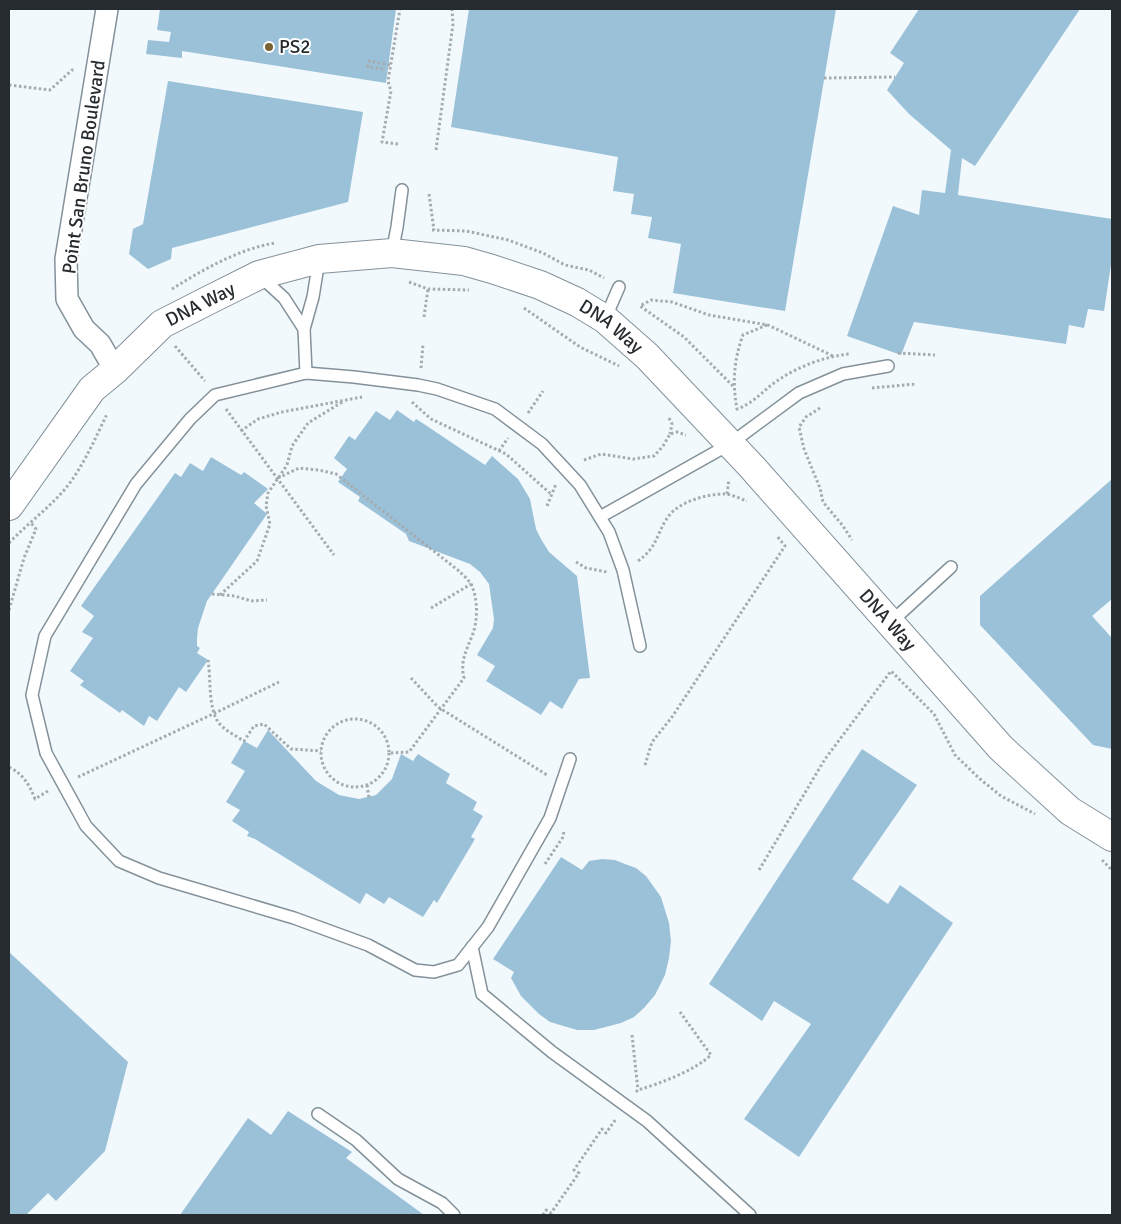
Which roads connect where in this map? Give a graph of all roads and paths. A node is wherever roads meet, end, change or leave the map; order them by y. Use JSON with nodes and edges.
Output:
{"nodes":[{"id":1,"x":107,"y":9,"type":"edge"},
{"id":2,"x":400,"y":9,"type":"edge"},
{"id":3,"x":452,"y":9,"type":"edge"},
{"id":4,"x":390,"y":65,"type":"junction"},
{"id":5,"x":383,"y":69,"type":"dead end"},
{"id":6,"x":97,"y":74,"type":"junction"},
{"id":7,"x":895,"y":77,"type":"dead end"},
{"id":8,"x":824,"y":78,"type":"dead end"},
{"id":9,"x":9,"y":85,"type":"edge"},
{"id":10,"x":398,"y":144,"type":"dead end"},
{"id":11,"x":436,"y":150,"type":"dead end"},
{"id":12,"x":402,"y":190,"type":"dead end"},
{"id":13,"x":428,"y":194,"type":"dead end"},
{"id":14,"x":392,"y":253,"type":"junction"},
{"id":15,"x":320,"y":259,"type":"junction"},
{"id":16,"x":259,"y":275,"type":"junction"},
{"id":17,"x":606,"y":279,"type":"dead end"},
{"id":18,"x":619,"y":287,"type":"dead end"},
{"id":19,"x":472,"y":290,"type":"dead end"},
{"id":20,"x":519,"y":306,"type":"dead end"},
{"id":21,"x":424,"y":317,"type":"dead end"},
{"id":22,"x":605,"y":319,"type":"junction"},
{"id":23,"x":768,"y":325,"type":"junction"},
{"id":24,"x":304,"y":329,"type":"junction"},
{"id":25,"x":423,"y":344,"type":"dead end"},
{"id":26,"x":175,"y":346,"type":"dead end"},
{"id":27,"x":888,"y":366,"type":"dead end"},
{"id":28,"x":421,"y":368,"type":"dead end"},
{"id":29,"x":115,"y":370,"type":"junction"},
{"id":30,"x":624,"y":370,"type":"dead end"},
{"id":31,"x":306,"y":373,"type":"junction"},
{"id":32,"x":207,"y":384,"type":"dead end"},
{"id":33,"x":916,"y":384,"type":"dead end"},
{"id":34,"x":734,"y":386,"type":"junction"},
{"id":35,"x":864,"y":390,"type":"dead end"},
{"id":36,"x":543,"y":391,"type":"dead end"},
{"id":37,"x":413,"y":403,"type":"dead end"},
{"id":38,"x":110,"y":407,"type":"dead end"},
{"id":39,"x":225,"y":408,"type":"dead end"},
{"id":40,"x":820,"y":408,"type":"dead end"},
{"id":41,"x":666,"y":411,"type":"dead end"},
{"id":42,"x":528,"y":413,"type":"dead end"},
{"id":43,"x":241,"y":431,"type":"junction"},
{"id":44,"x":511,"y":434,"type":"dead end"},
{"id":45,"x":670,"y":434,"type":"junction"},
{"id":46,"x":689,"y":436,"type":"dead end"},
{"id":47,"x":730,"y":444,"type":"junction"},
{"id":48,"x":499,"y":451,"type":"junction"},
{"id":49,"x":584,"y":460,"type":"dead end"},
{"id":50,"x":278,"y":478,"type":"junction"},
{"id":51,"x":729,"y":479,"type":"dead end"},
{"id":52,"x":557,"y":481,"type":"dead end"},
{"id":53,"x":727,"y":494,"type":"junction"},
{"id":54,"x":552,"y":495,"type":"junction"},
{"id":55,"x":9,"y":506,"type":"edge"},
{"id":56,"x":547,"y":506,"type":"dead end"},
{"id":57,"x":751,"y":506,"type":"dead end"},
{"id":58,"x":600,"y":517,"type":"junction"},
{"id":59,"x":30,"y":523,"type":"junction"},
{"id":60,"x":775,"y":534,"type":"dead end"},
{"id":61,"x":853,"y":541,"type":"dead end"},
{"id":62,"x":9,"y":543,"type":"edge"},
{"id":63,"x":334,"y":555,"type":"dead end"},
{"id":64,"x":576,"y":562,"type":"dead end"},
{"id":65,"x":634,"y":565,"type":"dead end"},
{"id":66,"x":951,"y":567,"type":"dead end"},
{"id":67,"x":607,"y":572,"type":"dead end"},
{"id":68,"x":471,"y":584,"type":"junction"},
{"id":69,"x":212,"y":594,"type":"dead end"},
{"id":70,"x":220,"y":595,"type":"junction"},
{"id":71,"x":266,"y":600,"type":"dead end"},
{"id":72,"x":431,"y":608,"type":"dead end"},
{"id":73,"x":9,"y":610,"type":"edge"},
{"id":74,"x":890,"y":623,"type":"junction"},
{"id":75,"x":640,"y":646,"type":"dead end"},
{"id":76,"x":208,"y":660,"type":"dead end"},
{"id":77,"x":411,"y":678,"type":"dead end"},
{"id":78,"x":279,"y":682,"type":"dead end"},
{"id":79,"x":441,"y":708,"type":"junction"},
{"id":80,"x":215,"y":713,"type":"junction"},
{"id":81,"x":321,"y":751,"type":"junction"},
{"id":82,"x":389,"y":753,"type":"junction"},
{"id":83,"x":570,"y":759,"type":"dead end"},
{"id":84,"x":645,"y":765,"type":"dead end"},
{"id":85,"x":9,"y":767,"type":"edge"},
{"id":86,"x":548,"y":776,"type":"dead end"},
{"id":87,"x":75,"y":779,"type":"dead end"},
{"id":88,"x":367,"y":785,"type":"junction"},
{"id":89,"x":49,"y":791,"type":"dead end"},
{"id":90,"x":369,"y":798,"type":"dead end"},
{"id":91,"x":1041,"y":817,"type":"dead end"},
{"id":92,"x":1112,"y":837,"type":"edge"},
{"id":93,"x":759,"y":870,"type":"dead end"},
{"id":94,"x":472,"y":947,"type":"junction"},
{"id":95,"x":680,"y":1012,"type":"dead end"},
{"id":96,"x":632,"y":1035,"type":"dead end"},
{"id":97,"x":318,"y":1114,"type":"dead end"},
{"id":98,"x":617,"y":1117,"type":"dead end"},
{"id":99,"x":454,"y":1215,"type":"edge"},
{"id":100,"x":543,"y":1215,"type":"edge"},
{"id":101,"x":750,"y":1215,"type":"edge"}],
"edges":[{"from":1,"to":6,"type":"street","name":"Point San Bruno Boulevard"},
{"from":2,"to":4,"type":"path"},
{"from":3,"to":11,"type":"path"},
{"from":4,"to":5,"type":"path"},
{"from":4,"to":10,"type":"path"},
{"from":6,"to":9,"type":"path"},
{"from":6,"to":29,"type":"street","name":"Point San Bruno Boulevard"},
{"from":7,"to":8,"type":"path"},
{"from":12,"to":14,"type":"lane"},
{"from":13,"to":17,"type":"path"},
{"from":14,"to":15,"type":"main road","name":"DNA Way"},
{"from":14,"to":22,"type":"main road","name":"DNA Way"},
{"from":15,"to":16,"type":"main road","name":"DNA Way"},
{"from":15,"to":24,"type":"lane"},
{"from":16,"to":24,"type":"lane"},
{"from":16,"to":29,"type":"main road","name":"DNA Way"},
{"from":18,"to":22,"type":"lane"},
{"from":19,"to":21,"type":"path"},
{"from":20,"to":30,"type":"path"},
{"from":22,"to":47,"type":"main road","name":"DNA Way"},
{"from":23,"to":34,"type":"path"},
{"from":23,"to":34,"type":"path"},
{"from":23,"to":34,"type":"path"},
{"from":24,"to":31,"type":"lane"},
{"from":25,"to":28,"type":"path"},
{"from":26,"to":32,"type":"path"},
{"from":27,"to":47,"type":"lane"},
{"from":29,"to":55,"type":"main road","name":"DNA Way"},
{"from":31,"to":58,"type":"lane"},
{"from":31,"to":94,"type":"lane"},
{"from":33,"to":35,"type":"path"},
{"from":36,"to":42,"type":"path"},
{"from":37,"to":48,"type":"path"},
{"from":38,"to":59,"type":"path"},
{"from":39,"to":43,"type":"path"},
{"from":40,"to":61,"type":"path"},
{"from":41,"to":45,"type":"path"},
{"from":43,"to":50,"type":"path"},
{"from":43,"to":50,"type":"path"},
{"from":44,"to":48,"type":"path"},
{"from":45,"to":46,"type":"path"},
{"from":45,"to":49,"type":"path"},
{"from":47,"to":58,"type":"lane"},
{"from":47,"to":74,"type":"main road","name":"DNA Way"},
{"from":48,"to":54,"type":"path"},
{"from":50,"to":63,"type":"path"},
{"from":50,"to":68,"type":"path"},
{"from":50,"to":70,"type":"path"},
{"from":51,"to":53,"type":"path"},
{"from":52,"to":54,"type":"path"},
{"from":53,"to":57,"type":"path"},
{"from":53,"to":65,"type":"path"},
{"from":54,"to":56,"type":"path"},
{"from":58,"to":75,"type":"lane"},
{"from":59,"to":62,"type":"path"},
{"from":59,"to":73,"type":"path"},
{"from":60,"to":84,"type":"path"},
{"from":64,"to":67,"type":"path"},
{"from":66,"to":74,"type":"lane"},
{"from":68,"to":72,"type":"path"},
{"from":68,"to":79,"type":"path"},
{"from":69,"to":70,"type":"path"},
{"from":70,"to":71,"type":"path"},
{"from":74,"to":92,"type":"main road","name":"DNA Way"},
{"from":76,"to":80,"type":"path"},
{"from":77,"to":79,"type":"path"},
{"from":78,"to":80,"type":"path"},
{"from":79,"to":82,"type":"path"},
{"from":79,"to":86,"type":"path"},
{"from":80,"to":81,"type":"path"},
{"from":80,"to":87,"type":"path"},
{"from":81,"to":82,"type":"path"},
{"from":81,"to":88,"type":"path"},
{"from":82,"to":88,"type":"path"},
{"from":83,"to":94,"type":"lane"},
{"from":85,"to":89,"type":"path"},
{"from":88,"to":90,"type":"path"},
{"from":91,"to":93,"type":"path"},
{"from":94,"to":101,"type":"lane"},
{"from":95,"to":96,"type":"path"},
{"from":97,"to":99,"type":"lane"},
{"from":98,"to":100,"type":"path"}]}
